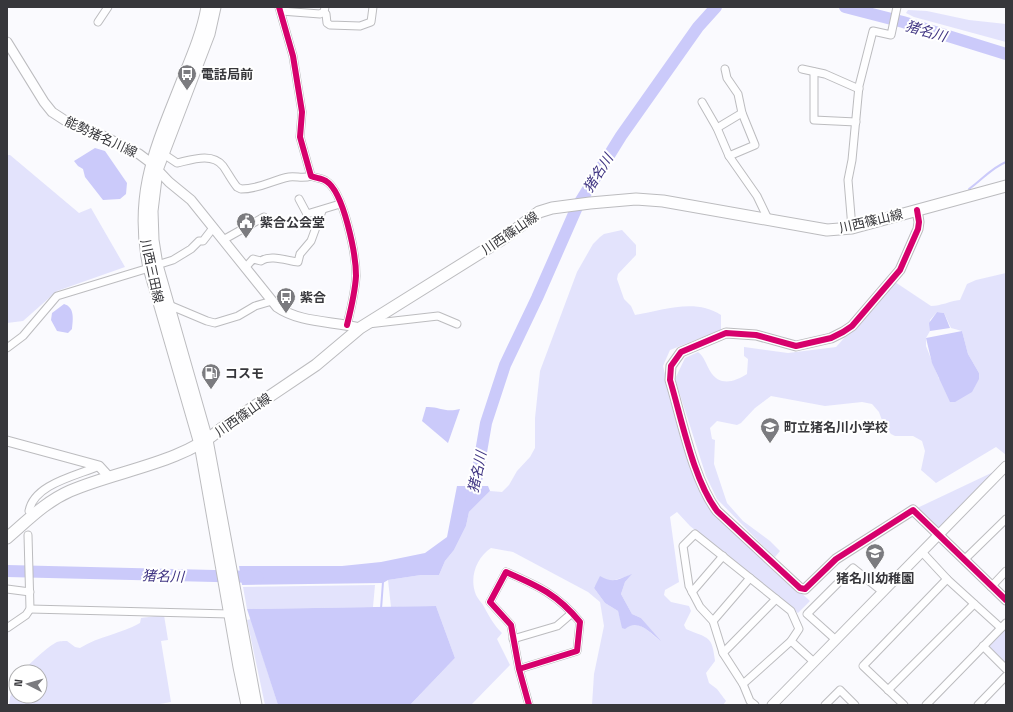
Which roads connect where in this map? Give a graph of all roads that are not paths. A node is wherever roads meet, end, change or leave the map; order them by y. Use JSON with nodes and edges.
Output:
{"nodes":[{"id":1,"x":108,"y":7,"type":"edge"},
{"id":2,"x":207,"y":7,"type":"edge"},
{"id":3,"x":215,"y":7,"type":"edge"},
{"id":4,"x":373,"y":7,"type":"edge"},
{"id":5,"x":897,"y":7,"type":"edge"},
{"id":6,"x":280,"y":9,"type":"edge"},
{"id":7,"x":324,"y":10,"type":"edge"},
{"id":8,"x":98,"y":22,"type":"dead end"},
{"id":9,"x":7,"y":42,"type":"edge"},
{"id":10,"x":725,"y":69,"type":"dead end"},
{"id":11,"x":802,"y":69,"type":"dead end"},
{"id":12,"x":814,"y":72,"type":"junction"},
{"id":13,"x":858,"y":89,"type":"junction"},
{"id":14,"x":702,"y":102,"type":"dead end"},
{"id":15,"x":742,"y":113,"type":"junction"},
{"id":16,"x":856,"y":122,"type":"junction"},
{"id":17,"x":717,"y":128,"type":"junction"},
{"id":18,"x":162,"y":153,"type":"junction"},
{"id":19,"x":729,"y":156,"type":"junction"},
{"id":20,"x":154,"y":166,"type":"junction"},
{"id":21,"x":311,"y":176,"type":"junction"},
{"id":22,"x":1006,"y":186,"type":"edge"},
{"id":23,"x":299,"y":199,"type":"dead end"},
{"id":24,"x":340,"y":204,"type":"junction"},
{"id":25,"x":917,"y":210,"type":"junction"},
{"id":26,"x":322,"y":211,"type":"junction"},
{"id":27,"x":264,"y":217,"type":"dead end"},
{"id":28,"x":769,"y":221,"type":"junction"},
{"id":29,"x":213,"y":228,"type":"junction"},
{"id":30,"x":852,"y":228,"type":"junction"},
{"id":31,"x":223,"y":240,"type":"junction"},
{"id":32,"x":153,"y":266,"type":"junction"},
{"id":33,"x":245,"y":268,"type":"junction"},
{"id":34,"x":272,"y":301,"type":"junction"},
{"id":35,"x":169,"y":305,"type":"junction"},
{"id":36,"x":457,"y":324,"type":"dead end"},
{"id":37,"x":347,"y":325,"type":"junction"},
{"id":38,"x":362,"y":326,"type":"junction"},
{"id":39,"x":7,"y":348,"type":"edge"},
{"id":40,"x":7,"y":441,"type":"edge"},
{"id":41,"x":204,"y":442,"type":"junction"},
{"id":42,"x":99,"y":466,"type":"junction"},
{"id":43,"x":1006,"y":466,"type":"edge"},
{"id":44,"x":109,"y":477,"type":"junction"},
{"id":45,"x":29,"y":511,"type":"dead end"},
{"id":46,"x":1006,"y":519,"type":"edge"},
{"id":47,"x":28,"y":535,"type":"dead end"},
{"id":48,"x":939,"y":535,"type":"junction"},
{"id":49,"x":7,"y":538,"type":"edge"},
{"id":50,"x":922,"y":552,"type":"junction"},
{"id":51,"x":723,"y":556,"type":"junction"},
{"id":52,"x":965,"y":559,"type":"junction"},
{"id":53,"x":1006,"y":571,"type":"edge"},
{"id":54,"x":750,"y":578,"type":"junction"},
{"id":55,"x":947,"y":579,"type":"junction"},
{"id":56,"x":991,"y":587,"type":"junction"},
{"id":57,"x":7,"y":588,"type":"edge"},
{"id":58,"x":30,"y":591,"type":"junction"},
{"id":59,"x":692,"y":592,"type":"junction"},
{"id":60,"x":883,"y":592,"type":"junction"},
{"id":61,"x":231,"y":593,"type":"junction"},
{"id":62,"x":776,"y":599,"type":"junction"},
{"id":63,"x":1006,"y":600,"type":"edge"},
{"id":64,"x":974,"y":604,"type":"junction"},
{"id":65,"x":30,"y":610,"type":"junction"},
{"id":66,"x":572,"y":613,"type":"junction"},
{"id":67,"x":230,"y":614,"type":"junction"},
{"id":68,"x":713,"y":621,"type":"junction"},
{"id":69,"x":1004,"y":626,"type":"edge"},
{"id":70,"x":7,"y":628,"type":"edge"},
{"id":71,"x":513,"y":639,"type":"junction"},
{"id":72,"x":836,"y":640,"type":"junction"},
{"id":73,"x":791,"y":641,"type":"junction"},
{"id":74,"x":983,"y":646,"type":"junction"},
{"id":75,"x":723,"y":653,"type":"junction"},
{"id":76,"x":814,"y":662,"type":"junction"},
{"id":77,"x":1006,"y":669,"type":"edge"},
{"id":78,"x":519,"y":670,"type":"junction"},
{"id":79,"x":1006,"y":676,"type":"edge"},
{"id":80,"x":743,"y":684,"type":"junction"},
{"id":81,"x":888,"y":690,"type":"junction"},
{"id":82,"x":247,"y":705,"type":"edge"},
{"id":83,"x":256,"y":705,"type":"edge"},
{"id":84,"x":529,"y":705,"type":"edge"},
{"id":85,"x":755,"y":705,"type":"edge"},
{"id":86,"x":772,"y":705,"type":"edge"},
{"id":87,"x":825,"y":705,"type":"edge"},
{"id":88,"x":855,"y":705,"type":"edge"},
{"id":89,"x":904,"y":705,"type":"edge"},
{"id":90,"x":926,"y":705,"type":"edge"},
{"id":91,"x":978,"y":705,"type":"edge"}],
"edges":[{"from":1,"to":8,"type":"street"},
{"from":2,"to":20,"type":"main road","name":"川西三田線"},
{"from":3,"to":18,"type":"main road","name":"川西三田線"},
{"from":4,"to":7,"type":"street"},
{"from":5,"to":13,"type":"street"},
{"from":6,"to":7,"type":"street"},
{"from":6,"to":21,"type":"street"},
{"from":9,"to":20,"type":"street","name":"能勢猪名川線"},
{"from":10,"to":15,"type":"street"},
{"from":11,"to":12,"type":"street"},
{"from":12,"to":13,"type":"street"},
{"from":12,"to":16,"type":"street"},
{"from":13,"to":16,"type":"street"},
{"from":14,"to":17,"type":"street"},
{"from":15,"to":17,"type":"street"},
{"from":15,"to":19,"type":"street"},
{"from":16,"to":30,"type":"street"},
{"from":17,"to":19,"type":"street"},
{"from":18,"to":20,"type":"main road","name":"川西三田線"},
{"from":18,"to":21,"type":"street"},
{"from":19,"to":28,"type":"street"},
{"from":20,"to":29,"type":"street","name":"能勢猪名川線"},
{"from":20,"to":32,"type":"main road","name":"川西三田線"},
{"from":21,"to":24,"type":"street"},
{"from":22,"to":25,"type":"main road","name":"川西篠山線"},
{"from":23,"to":26,"type":"street"},
{"from":24,"to":26,"type":"street"},
{"from":24,"to":37,"type":"street"},
{"from":25,"to":30,"type":"main road","name":"川西篠山線"},
{"from":25,"to":48,"type":"street"},
{"from":26,"to":33,"type":"street"},
{"from":27,"to":31,"type":"street"},
{"from":28,"to":30,"type":"main road","name":"川西篠山線"},
{"from":28,"to":38,"type":"main road","name":"川西篠山線"},
{"from":29,"to":31,"type":"street","name":"能勢猪名川線"},
{"from":29,"to":32,"type":"street"},
{"from":31,"to":33,"type":"street","name":"能勢猪名川線"},
{"from":32,"to":35,"type":"main road","name":"川西三田線"},
{"from":32,"to":39,"type":"street"},
{"from":32,"to":41,"type":"main road","name":"川西三田線"},
{"from":33,"to":34,"type":"street","name":"能勢猪名川線"},
{"from":34,"to":35,"type":"street"},
{"from":34,"to":37,"type":"street","name":"能勢猪名川線"},
{"from":35,"to":41,"type":"main road","name":"川西三田線"},
{"from":36,"to":38,"type":"street"},
{"from":37,"to":38,"type":"street","name":"能勢猪名川線"},
{"from":38,"to":41,"type":"main road","name":"川西篠山線"},
{"from":40,"to":42,"type":"street"},
{"from":41,"to":44,"type":"main road","name":"川西篠山線"},
{"from":41,"to":61,"type":"main road","name":"川西篠山線"},
{"from":42,"to":44,"type":"street"},
{"from":42,"to":45,"type":"street"},
{"from":43,"to":48,"type":"street"},
{"from":44,"to":49,"type":"main road","name":"川西篠山線"},
{"from":46,"to":52,"type":"street"},
{"from":47,"to":58,"type":"street"},
{"from":48,"to":50,"type":"street"},
{"from":48,"to":52,"type":"street"},
{"from":50,"to":55,"type":"street"},
{"from":50,"to":60,"type":"street"},
{"from":51,"to":54,"type":"street"},
{"from":51,"to":59,"type":"street"},
{"from":51,"to":59,"type":"street"},
{"from":52,"to":56,"type":"street"},
{"from":53,"to":56,"type":"street"},
{"from":54,"to":62,"type":"street"},
{"from":54,"to":68,"type":"street"},
{"from":55,"to":64,"type":"street"},
{"from":55,"to":81,"type":"street"},
{"from":56,"to":63,"type":"street"},
{"from":57,"to":58,"type":"street"},
{"from":58,"to":65,"type":"street"},
{"from":59,"to":68,"type":"street"},
{"from":60,"to":72,"type":"street"},
{"from":60,"to":72,"type":"street"},
{"from":61,"to":67,"type":"main road","name":"川西篠山線"},
{"from":61,"to":83,"type":"main road","name":"川西篠山線"},
{"from":62,"to":73,"type":"street"},
{"from":62,"to":75,"type":"street"},
{"from":64,"to":69,"type":"street"},
{"from":64,"to":81,"type":"street"},
{"from":65,"to":67,"type":"street"},
{"from":65,"to":70,"type":"street"},
{"from":66,"to":71,"type":"street"},
{"from":66,"to":71,"type":"street"},
{"from":66,"to":78,"type":"street"},
{"from":67,"to":82,"type":"main road","name":"川西篠山線"},
{"from":68,"to":75,"type":"street"},
{"from":69,"to":74,"type":"street"},
{"from":71,"to":78,"type":"street"},
{"from":72,"to":76,"type":"street"},
{"from":73,"to":76,"type":"street"},
{"from":73,"to":80,"type":"street"},
{"from":74,"to":77,"type":"street"},
{"from":74,"to":90,"type":"street"},
{"from":75,"to":80,"type":"street"},
{"from":76,"to":86,"type":"street"},
{"from":78,"to":84,"type":"street"},
{"from":79,"to":91,"type":"street"},
{"from":80,"to":85,"type":"street"},
{"from":81,"to":89,"type":"street"},
{"from":87,"to":88,"type":"street"}]}
